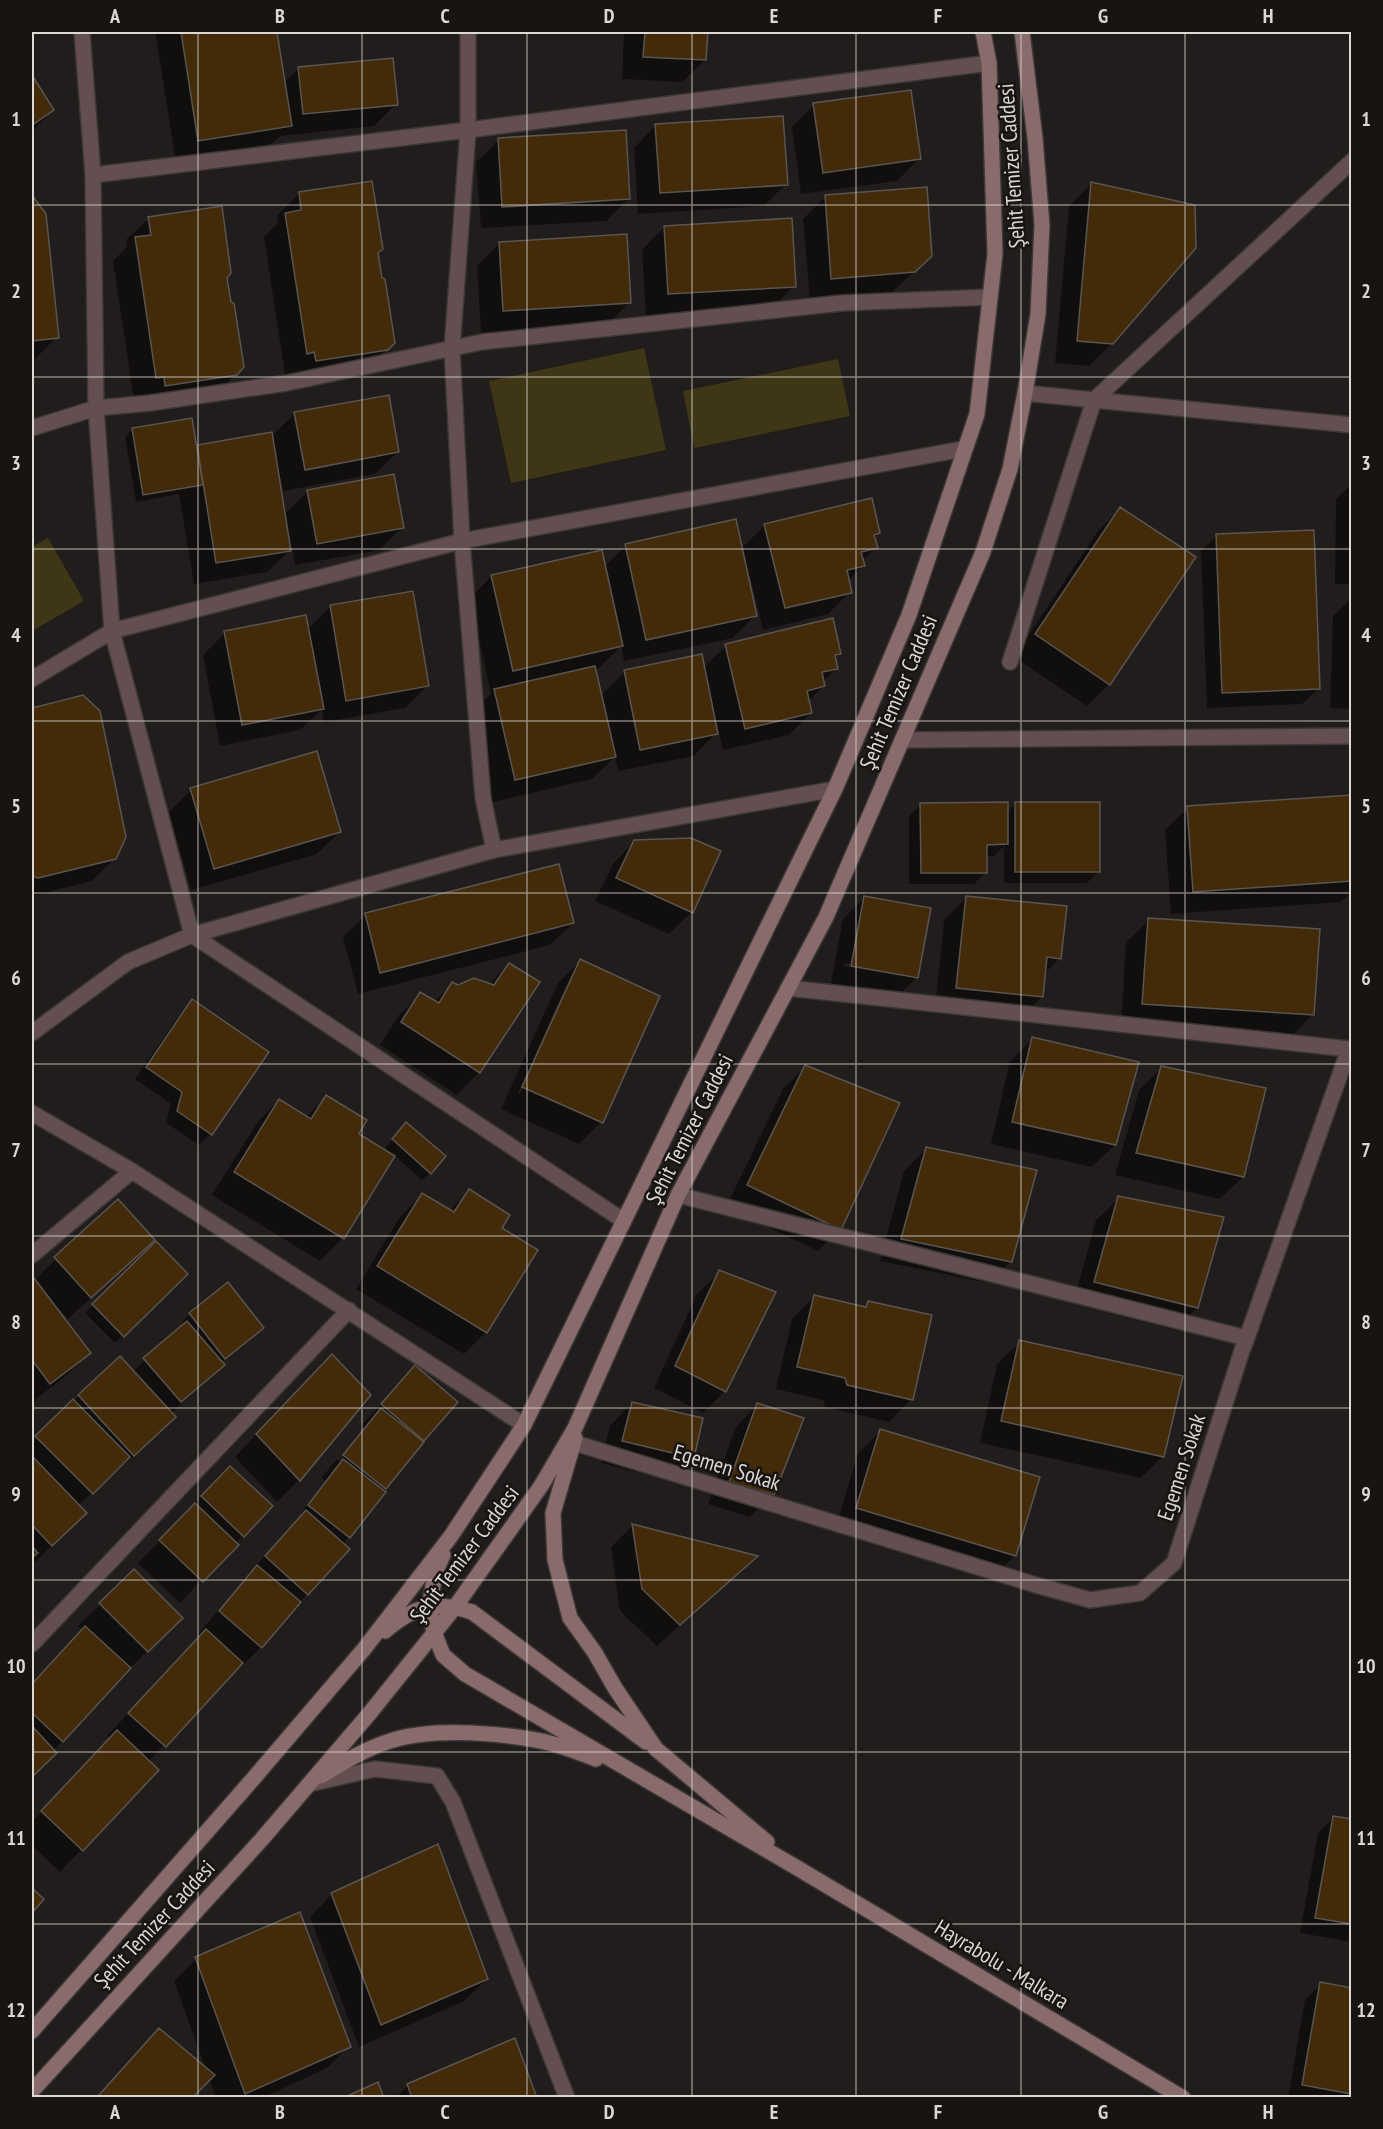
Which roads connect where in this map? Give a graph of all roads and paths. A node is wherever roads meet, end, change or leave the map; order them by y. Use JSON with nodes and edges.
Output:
{"nodes":[{"id":1,"x":82,"y":32,"type":"edge"},
{"id":2,"x":468,"y":32,"type":"edge"},
{"id":3,"x":983,"y":32,"type":"edge"},
{"id":4,"x":1022,"y":32,"type":"edge"},
{"id":5,"x":989,"y":63,"type":"junction"},
{"id":6,"x":468,"y":130,"type":"junction"},
{"id":7,"x":1352,"y":161,"type":"edge"},
{"id":8,"x":93,"y":175,"type":"junction"},
{"id":9,"x":990,"y":297,"type":"junction"},
{"id":10,"x":452,"y":349,"type":"junction"},
{"id":11,"x":1025,"y":393,"type":"junction"},
{"id":12,"x":1094,"y":400,"type":"junction"},
{"id":13,"x":96,"y":408,"type":"junction"},
{"id":14,"x":1352,"y":425,"type":"edge"},
{"id":15,"x":32,"y":428,"type":"edge"},
{"id":16,"x":963,"y":449,"type":"junction"},
{"id":17,"x":462,"y":542,"type":"junction"},
{"id":18,"x":112,"y":631,"type":"junction"},
{"id":19,"x":1010,"y":662,"type":"dead end"},
{"id":20,"x":32,"y":679,"type":"edge"},
{"id":21,"x":1352,"y":736,"type":"edge"},
{"id":22,"x":902,"y":740,"type":"junction"},
{"id":23,"x":836,"y":789,"type":"junction"},
{"id":24,"x":494,"y":850,"type":"junction"},
{"id":25,"x":192,"y":936,"type":"junction"},
{"id":26,"x":788,"y":988,"type":"junction"},
{"id":27,"x":32,"y":1033,"type":"edge"},
{"id":28,"x":1350,"y":1046,"type":"edge"},
{"id":29,"x":32,"y":1113,"type":"edge"},
{"id":30,"x":132,"y":1171,"type":"junction"},
{"id":31,"x":678,"y":1195,"type":"junction"},
{"id":32,"x":624,"y":1221,"type":"junction"},
{"id":33,"x":32,"y":1255,"type":"edge"},
{"id":34,"x":349,"y":1310,"type":"junction"},
{"id":35,"x":1242,"y":1352,"type":"junction"},
{"id":36,"x":524,"y":1425,"type":"junction"},
{"id":37,"x":575,"y":1436,"type":"junction"},
{"id":38,"x":451,"y":1536,"type":"junction"},
{"id":39,"x":429,"y":1606,"type":"junction"},
{"id":40,"x":455,"y":1607,"type":"junction"},
{"id":41,"x":434,"y":1632,"type":"junction"},
{"id":42,"x":32,"y":1644,"type":"edge"},
{"id":43,"x":364,"y":1649,"type":"junction"},
{"id":44,"x":656,"y":1749,"type":"junction"},
{"id":45,"x":632,"y":1772,"type":"junction"},
{"id":46,"x":309,"y":1785,"type":"junction"},
{"id":47,"x":799,"y":1869,"type":"junction"},
{"id":48,"x":32,"y":2031,"type":"edge"},
{"id":49,"x":32,"y":2091,"type":"edge"},
{"id":50,"x":567,"y":2097,"type":"edge"},
{"id":51,"x":1183,"y":2097,"type":"edge"}],
"edges":[{"from":1,"to":8,"type":"street"},
{"from":2,"to":6,"type":"street"},
{"from":3,"to":5,"type":"main road","name":"Şehit Temizer Caddesi"},
{"from":4,"to":11,"type":"main road","name":"Şehit Temizer Caddesi"},
{"from":5,"to":6,"type":"street"},
{"from":5,"to":9,"type":"main road","name":"Şehit Temizer Caddesi"},
{"from":6,"to":8,"type":"street"},
{"from":6,"to":10,"type":"street"},
{"from":7,"to":12,"type":"street"},
{"from":8,"to":13,"type":"street"},
{"from":9,"to":10,"type":"street"},
{"from":9,"to":16,"type":"main road","name":"Şehit Temizer Caddesi"},
{"from":10,"to":13,"type":"street"},
{"from":10,"to":17,"type":"street"},
{"from":11,"to":12,"type":"street"},
{"from":11,"to":22,"type":"main road","name":"Şehit Temizer Caddesi"},
{"from":12,"to":14,"type":"street"},
{"from":12,"to":19,"type":"street"},
{"from":13,"to":15,"type":"street"},
{"from":13,"to":18,"type":"street"},
{"from":16,"to":17,"type":"street"},
{"from":16,"to":23,"type":"main road","name":"Şehit Temizer Caddesi"},
{"from":17,"to":18,"type":"street"},
{"from":17,"to":24,"type":"street"},
{"from":18,"to":20,"type":"street"},
{"from":18,"to":25,"type":"street"},
{"from":21,"to":22,"type":"street"},
{"from":22,"to":26,"type":"main road","name":"Şehit Temizer Caddesi"},
{"from":23,"to":24,"type":"street"},
{"from":23,"to":32,"type":"main road","name":"Şehit Temizer Caddesi"},
{"from":24,"to":25,"type":"street"},
{"from":25,"to":27,"type":"street"},
{"from":25,"to":32,"type":"street"},
{"from":26,"to":28,"type":"street"},
{"from":26,"to":31,"type":"main road","name":"Şehit Temizer Caddesi"},
{"from":28,"to":35,"type":"street","name":"Egemen Sokak"},
{"from":29,"to":30,"type":"street"},
{"from":30,"to":33,"type":"street"},
{"from":30,"to":34,"type":"street"},
{"from":31,"to":35,"type":"street"},
{"from":31,"to":37,"type":"main road","name":"Şehit Temizer Caddesi"},
{"from":32,"to":36,"type":"main road","name":"Şehit Temizer Caddesi"},
{"from":34,"to":36,"type":"street"},
{"from":34,"to":42,"type":"street"},
{"from":35,"to":37,"type":"street","name":"Egemen Sokak"},
{"from":36,"to":38,"type":"main road","name":"Şehit Temizer Caddesi"},
{"from":37,"to":40,"type":"main road","name":"Şehit Temizer Caddesi"},
{"from":37,"to":44,"type":"main road"},
{"from":38,"to":39,"type":"main road"},
{"from":38,"to":43,"type":"main road","name":"Şehit Temizer Caddesi"},
{"from":39,"to":40,"type":"main road"},
{"from":39,"to":41,"type":"main road"},
{"from":39,"to":43,"type":"main road"},
{"from":40,"to":41,"type":"main road","name":"Şehit Temizer Caddesi"},
{"from":40,"to":44,"type":"main road"},
{"from":41,"to":45,"type":"main road"},
{"from":41,"to":46,"type":"main road","name":"Şehit Temizer Caddesi"},
{"from":43,"to":48,"type":"main road","name":"Şehit Temizer Caddesi"},
{"from":44,"to":47,"type":"main road"},
{"from":45,"to":46,"type":"main road"},
{"from":45,"to":47,"type":"main road"},
{"from":46,"to":49,"type":"main road","name":"Şehit Temizer Caddesi"},
{"from":46,"to":50,"type":"street"},
{"from":47,"to":51,"type":"main road","name":"Hayrabolu - Malkara"}]}
